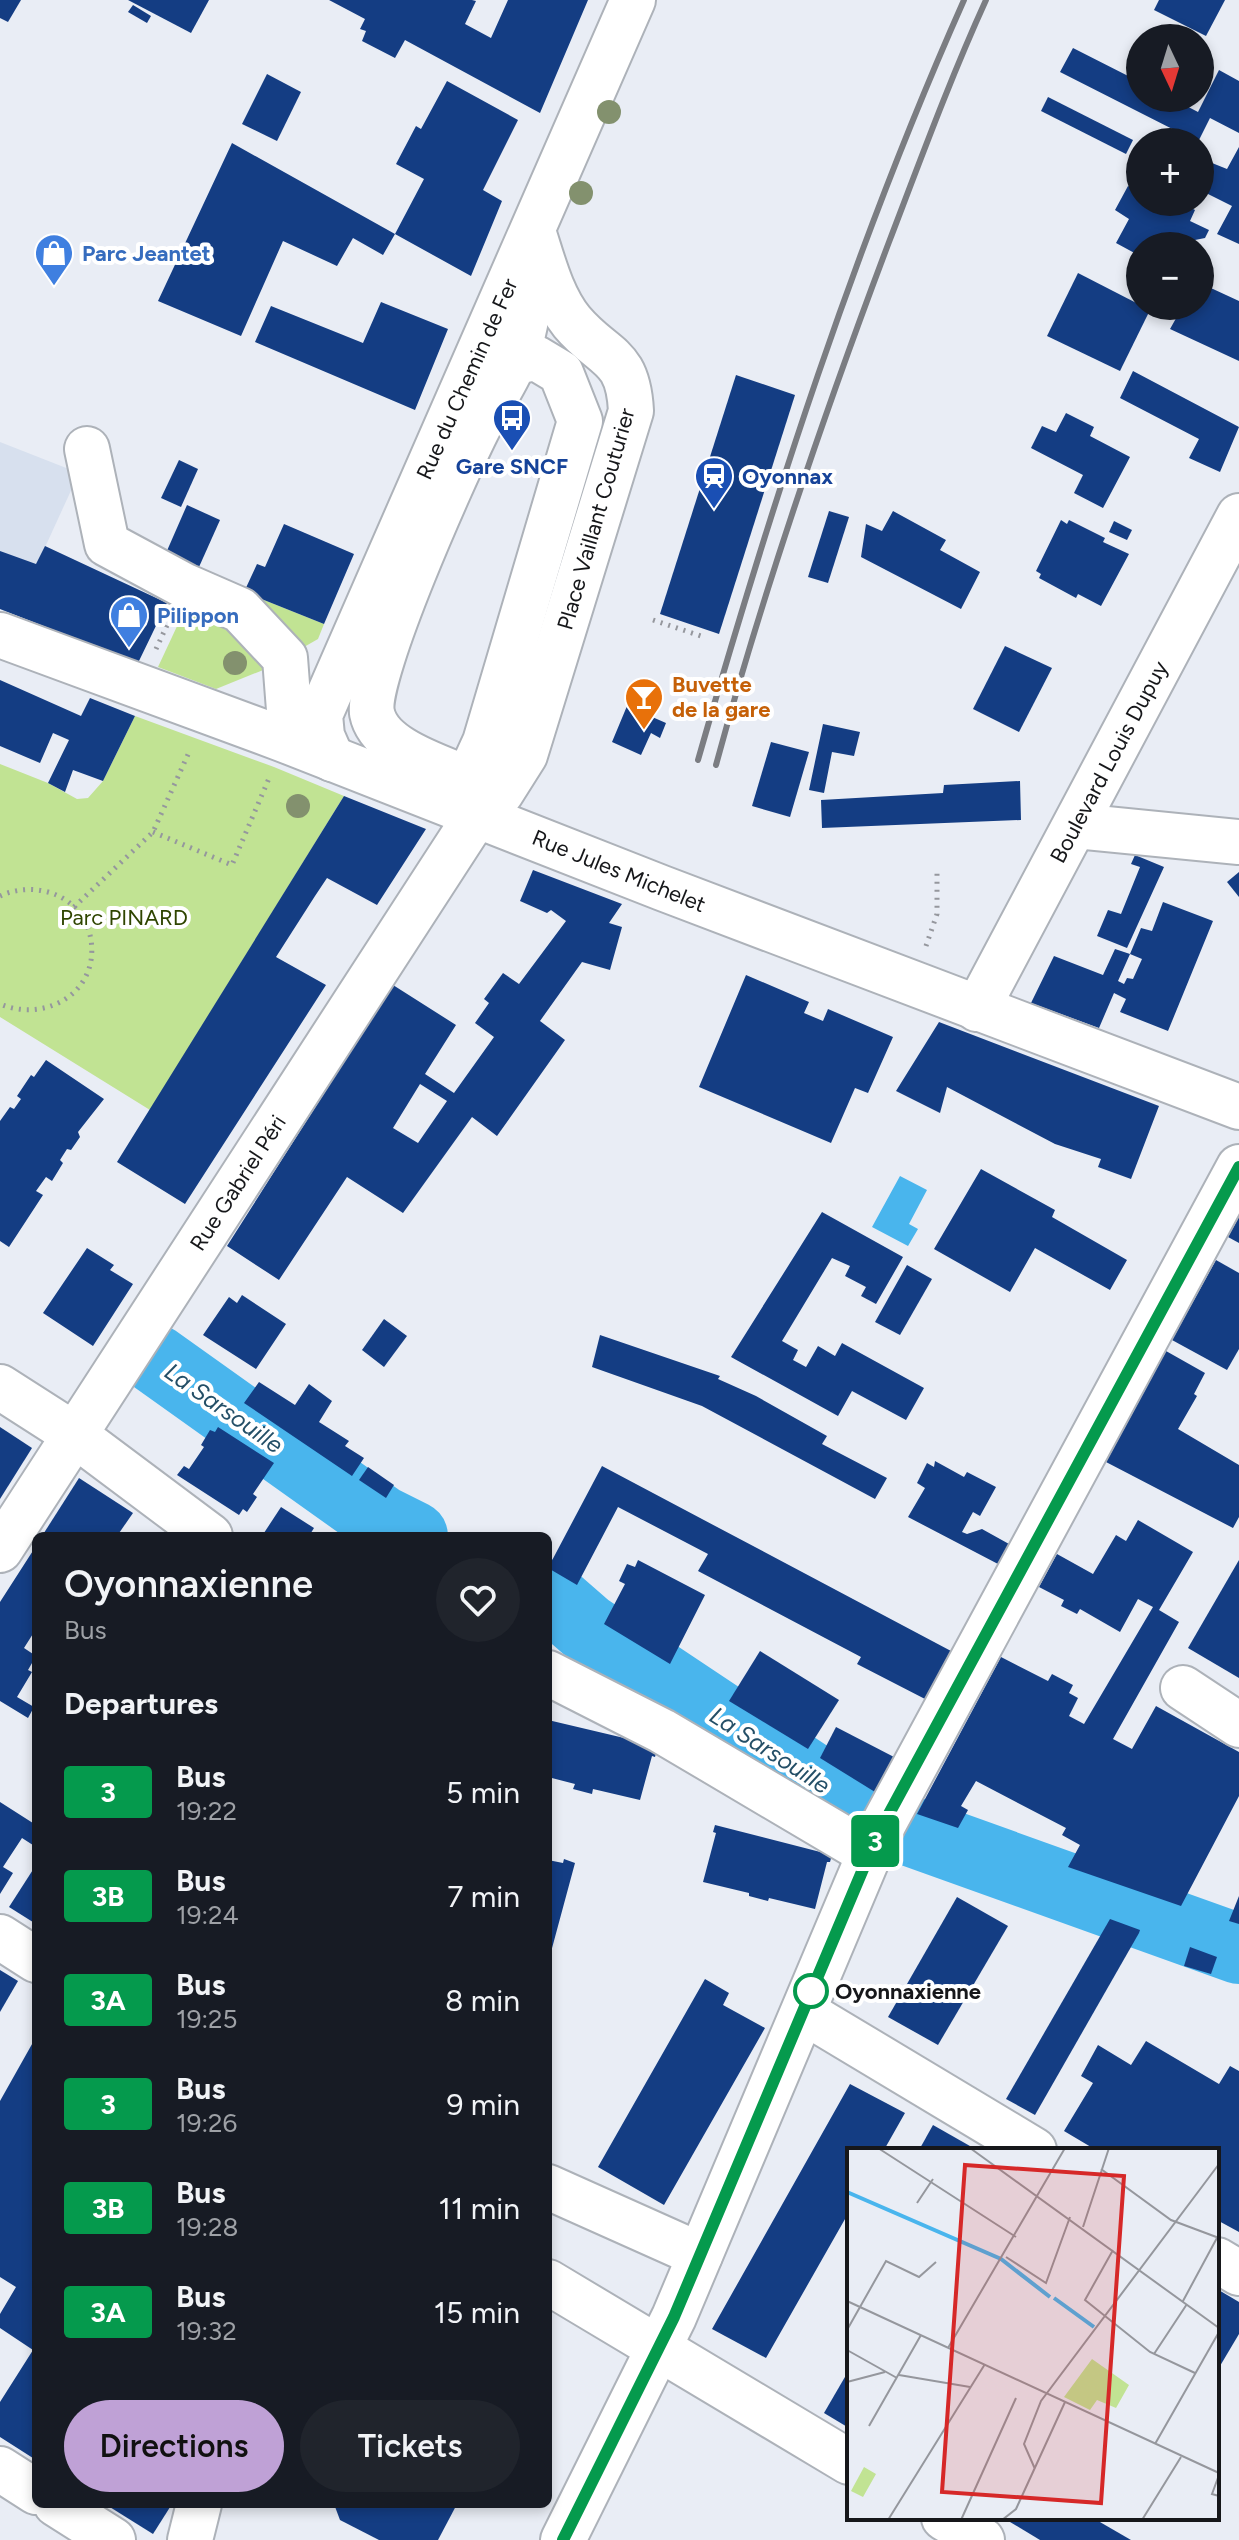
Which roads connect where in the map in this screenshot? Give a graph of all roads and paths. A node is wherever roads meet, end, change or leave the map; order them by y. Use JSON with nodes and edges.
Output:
{"nodes":[{"id":1,"x":633,"y":0,"type":"edge"},
{"id":2,"x":533,"y":231,"type":"junction"},
{"id":3,"x":497,"y":308,"type":"junction"},
{"id":4,"x":514,"y":362,"type":"junction"},
{"id":5,"x":87,"y":449,"type":"dead end"},
{"id":6,"x":1239,"y":516,"type":"edge"},
{"id":7,"x":185,"y":586,"type":"junction"},
{"id":8,"x":653,"y":620,"type":"dead end"},
{"id":9,"x":0,"y":635,"type":"edge"},
{"id":10,"x":701,"y":636,"type":"dead end"},
{"id":11,"x":710,"y":682,"type":"dead end"},
{"id":12,"x":140,"y":686,"type":"junction"},
{"id":13,"x":748,"y":693,"type":"dead end"},
{"id":14,"x":320,"y":715,"type":"junction"},
{"id":15,"x":195,"y":739,"type":"dead end"},
{"id":16,"x":332,"y":759,"type":"junction"},
{"id":17,"x":274,"y":767,"type":"dead end"},
{"id":18,"x":472,"y":798,"type":"junction"},
{"id":19,"x":1076,"y":826,"type":"junction"},
{"id":20,"x":153,"y":832,"type":"junction"},
{"id":21,"x":1239,"y":842,"type":"edge"},
{"id":22,"x":937,"y":872,"type":"dead end"},
{"id":23,"x":0,"y":896,"type":"edge"},
{"id":24,"x":74,"y":907,"type":"junction"},
{"id":25,"x":912,"y":984,"type":"junction"},
{"id":26,"x":0,"y":1004,"type":"edge"},
{"id":27,"x":977,"y":1009,"type":"junction"},
{"id":28,"x":1239,"y":1107,"type":"edge"},
{"id":29,"x":1239,"y":1167,"type":"edge"},
{"id":30,"x":0,"y":1387,"type":"edge"},
{"id":31,"x":75,"y":1435,"type":"junction"},
{"id":32,"x":205,"y":1532,"type":"edge"},
{"id":33,"x":0,"y":1550,"type":"edge"},
{"id":34,"x":552,"y":1675,"type":"edge"},
{"id":35,"x":1183,"y":1688,"type":"dead end"},
{"id":36,"x":1239,"y":1725,"type":"edge"},
{"id":37,"x":880,"y":1831,"type":"junction"},
{"id":38,"x":0,"y":1937,"type":"edge"},
{"id":39,"x":32,"y":1957,"type":"edge"},
{"id":40,"x":804,"y":2012,"type":"junction"},
{"id":41,"x":1031,"y":2148,"type":"edge"},
{"id":42,"x":552,"y":2189,"type":"edge"},
{"id":43,"x":700,"y":2255,"type":"junction"},
{"id":44,"x":1219,"y":2261,"type":"edge"},
{"id":45,"x":1239,"y":2273,"type":"edge"},
{"id":46,"x":552,"y":2284,"type":"edge"},
{"id":47,"x":659,"y":2349,"type":"junction"},
{"id":48,"x":847,"y":2461,"type":"edge"},
{"id":49,"x":0,"y":2469,"type":"edge"},
{"id":50,"x":32,"y":2489,"type":"edge"},
{"id":51,"x":62,"y":2508,"type":"edge"},
{"id":52,"x":198,"y":2508,"type":"edge"},
{"id":53,"x":947,"y":2520,"type":"edge"},
{"id":54,"x":113,"y":2540,"type":"edge"},
{"id":55,"x":190,"y":2540,"type":"edge"},
{"id":56,"x":563,"y":2540,"type":"edge"},
{"id":57,"x":982,"y":2540,"type":"edge"}],
"edges":[{"from":1,"to":2,"type":"street","name":"Rue du Chemin de Fer"},
{"from":2,"to":3,"type":"street","name":"Rue du Chemin de Fer"},
{"from":2,"to":4,"type":"street"},
{"from":2,"to":18,"type":"street","name":"Place Vaillant Couturier"},
{"from":3,"to":4,"type":"street"},
{"from":3,"to":14,"type":"street","name":"Rue du Chemin de Fer"},
{"from":4,"to":18,"type":"street"},
{"from":4,"to":18,"type":"street"},
{"from":5,"to":7,"type":"street"},
{"from":6,"to":19,"type":"street","name":"Boulevard Louis Dupuy"},
{"from":7,"to":12,"type":"path"},
{"from":7,"to":14,"type":"street"},
{"from":8,"to":10,"type":"path"},
{"from":9,"to":12,"type":"street","name":"Rue Jules Michelet"},
{"from":11,"to":13,"type":"path"},
{"from":12,"to":16,"type":"street","name":"Rue Jules Michelet"},
{"from":14,"to":16,"type":"street"},
{"from":15,"to":20,"type":"path"},
{"from":16,"to":18,"type":"street","name":"Rue Jules Michelet"},
{"from":17,"to":20,"type":"path"},
{"from":18,"to":25,"type":"street","name":"Rue Jules Michelet"},
{"from":18,"to":31,"type":"street","name":"Rue Gabriel Péri"},
{"from":19,"to":21,"type":"street"},
{"from":19,"to":27,"type":"street","name":"Boulevard Louis Dupuy"},
{"from":20,"to":24,"type":"path"},
{"from":22,"to":25,"type":"path"},
{"from":23,"to":24,"type":"path"},
{"from":24,"to":26,"type":"path"},
{"from":25,"to":27,"type":"street","name":"Rue Jules Michelet"},
{"from":27,"to":28,"type":"street","name":"Rue Jules Michelet"},
{"from":29,"to":37,"type":"street"},
{"from":30,"to":31,"type":"street"},
{"from":31,"to":32,"type":"street"},
{"from":31,"to":33,"type":"street","name":"Rue Gabriel Péri"},
{"from":34,"to":37,"type":"street"},
{"from":35,"to":36,"type":"street"},
{"from":37,"to":40,"type":"street"},
{"from":38,"to":39,"type":"street"},
{"from":40,"to":41,"type":"street"},
{"from":40,"to":43,"type":"street"},
{"from":42,"to":43,"type":"street"},
{"from":43,"to":47,"type":"street"},
{"from":44,"to":45,"type":"street"},
{"from":46,"to":47,"type":"street"},
{"from":47,"to":48,"type":"street"},
{"from":47,"to":56,"type":"street"},
{"from":49,"to":50,"type":"street"},
{"from":51,"to":54,"type":"street"},
{"from":52,"to":55,"type":"street"},
{"from":53,"to":57,"type":"street"}]}
